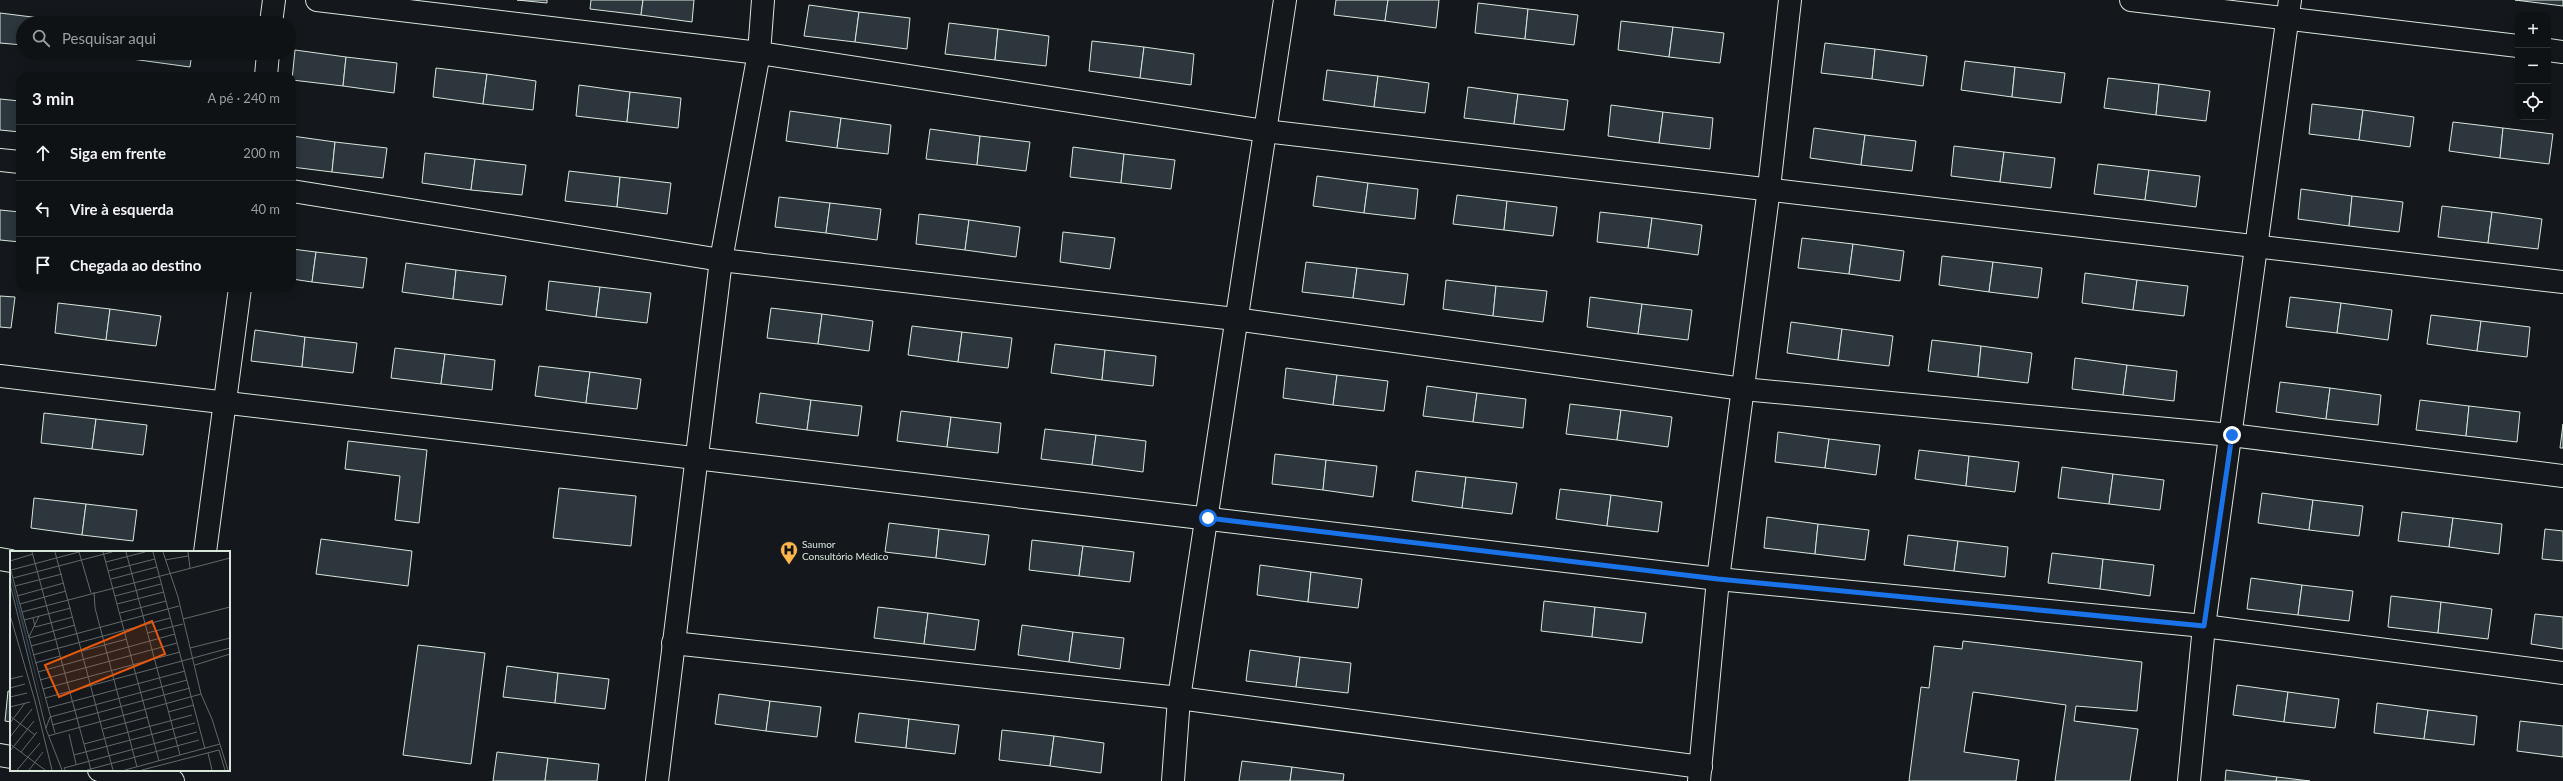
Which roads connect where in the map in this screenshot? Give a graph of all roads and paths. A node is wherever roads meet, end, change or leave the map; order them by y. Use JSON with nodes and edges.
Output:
{"nodes":[{"id":1,"x":274,"y":0,"type":"edge"},
{"id":2,"x":317,"y":0,"type":"edge"},
{"id":3,"x":763,"y":0,"type":"edge"},
{"id":4,"x":1285,"y":0,"type":"edge"},
{"id":5,"x":1790,"y":0,"type":"edge"},
{"id":6,"x":2131,"y":0,"type":"edge"},
{"id":7,"x":2288,"y":10,"type":"edge"},
{"id":8,"x":272,"y":16,"type":"edge"},
{"id":9,"x":2515,"y":46,"type":"edge"},
{"id":10,"x":2551,"y":50,"type":"edge"},
{"id":11,"x":2563,"y":52,"type":"edge"},
{"id":12,"x":759,"y":53,"type":"junction"},
{"id":13,"x":267,"y":60,"type":"edge"},
{"id":14,"x":266,"y":72,"type":"edge"},
{"id":15,"x":1265,"y":131,"type":"junction"},
{"id":16,"x":0,"y":160,"type":"edge"},
{"id":17,"x":16,"y":162,"type":"edge"},
{"id":18,"x":1769,"y":188,"type":"junction"},
{"id":19,"x":296,"y":192,"type":"edge"},
{"id":20,"x":2256,"y":247,"type":"junction"},
{"id":21,"x":721,"y":260,"type":"junction"},
{"id":22,"x":2563,"y":282,"type":"edge"},
{"id":23,"x":239,"y":292,"type":"edge"},
{"id":24,"x":1235,"y":319,"type":"junction"},
{"id":25,"x":0,"y":376,"type":"edge"},
{"id":26,"x":1743,"y":389,"type":"junction"},
{"id":27,"x":224,"y":402,"type":"junction"},
{"id":28,"x":2232,"y":435,"type":"junction"},
{"id":29,"x":696,"y":458,"type":"junction"},
{"id":30,"x":2563,"y":476,"type":"edge"},
{"id":31,"x":1208,"y":518,"type":"junction"},
{"id":32,"x":205,"y":551,"type":"edge"},
{"id":33,"x":0,"y":559,"type":"edge"},
{"id":34,"x":10,"y":561,"type":"edge"},
{"id":35,"x":1718,"y":579,"type":"junction"},
{"id":36,"x":2204,"y":626,"type":"junction"},
{"id":37,"x":673,"y":643,"type":"junction"},
{"id":38,"x":2563,"y":673,"type":"edge"},
{"id":39,"x":1179,"y":698,"type":"junction"},
{"id":40,"x":0,"y":755,"type":"edge"},
{"id":41,"x":10,"y":757,"type":"edge"},
{"id":42,"x":106,"y":771,"type":"edge"},
{"id":43,"x":178,"y":771,"type":"edge"},
{"id":44,"x":1700,"y":774,"type":"edge"},
{"id":45,"x":173,"y":781,"type":"edge"},
{"id":46,"x":177,"y":781,"type":"edge"},
{"id":47,"x":656,"y":781,"type":"edge"},
{"id":48,"x":1173,"y":781,"type":"edge"},
{"id":49,"x":2189,"y":781,"type":"edge"}],
"edges":[{"from":1,"to":8,"type":"street"},
{"from":2,"to":12,"type":"street"},
{"from":3,"to":12,"type":"street"},
{"from":4,"to":15,"type":"street"},
{"from":5,"to":18,"type":"street"},
{"from":6,"to":7,"type":"street"},
{"from":7,"to":9,"type":"street"},
{"from":7,"to":20,"type":"street"},
{"from":10,"to":11,"type":"street"},
{"from":12,"to":15,"type":"street"},
{"from":12,"to":21,"type":"street"},
{"from":13,"to":14,"type":"street"},
{"from":15,"to":18,"type":"street"},
{"from":15,"to":24,"type":"street"},
{"from":16,"to":17,"type":"street"},
{"from":18,"to":20,"type":"street"},
{"from":18,"to":26,"type":"street"},
{"from":19,"to":21,"type":"street"},
{"from":20,"to":22,"type":"street"},
{"from":20,"to":28,"type":"street"},
{"from":21,"to":24,"type":"street"},
{"from":21,"to":29,"type":"street"},
{"from":23,"to":27,"type":"street"},
{"from":24,"to":26,"type":"street"},
{"from":24,"to":31,"type":"street"},
{"from":25,"to":27,"type":"street"},
{"from":26,"to":28,"type":"street"},
{"from":26,"to":35,"type":"street"},
{"from":27,"to":29,"type":"street"},
{"from":27,"to":32,"type":"street"},
{"from":28,"to":30,"type":"street"},
{"from":28,"to":36,"type":"street"},
{"from":29,"to":31,"type":"street"},
{"from":29,"to":37,"type":"street"},
{"from":31,"to":35,"type":"street"},
{"from":31,"to":39,"type":"street"},
{"from":33,"to":34,"type":"street"},
{"from":35,"to":36,"type":"street"},
{"from":35,"to":44,"type":"street"},
{"from":36,"to":38,"type":"street"},
{"from":36,"to":49,"type":"street"},
{"from":37,"to":39,"type":"street"},
{"from":37,"to":47,"type":"street"},
{"from":39,"to":44,"type":"street"},
{"from":39,"to":48,"type":"street"},
{"from":40,"to":41,"type":"street"},
{"from":42,"to":45,"type":"street"},
{"from":43,"to":46,"type":"street"}]}
